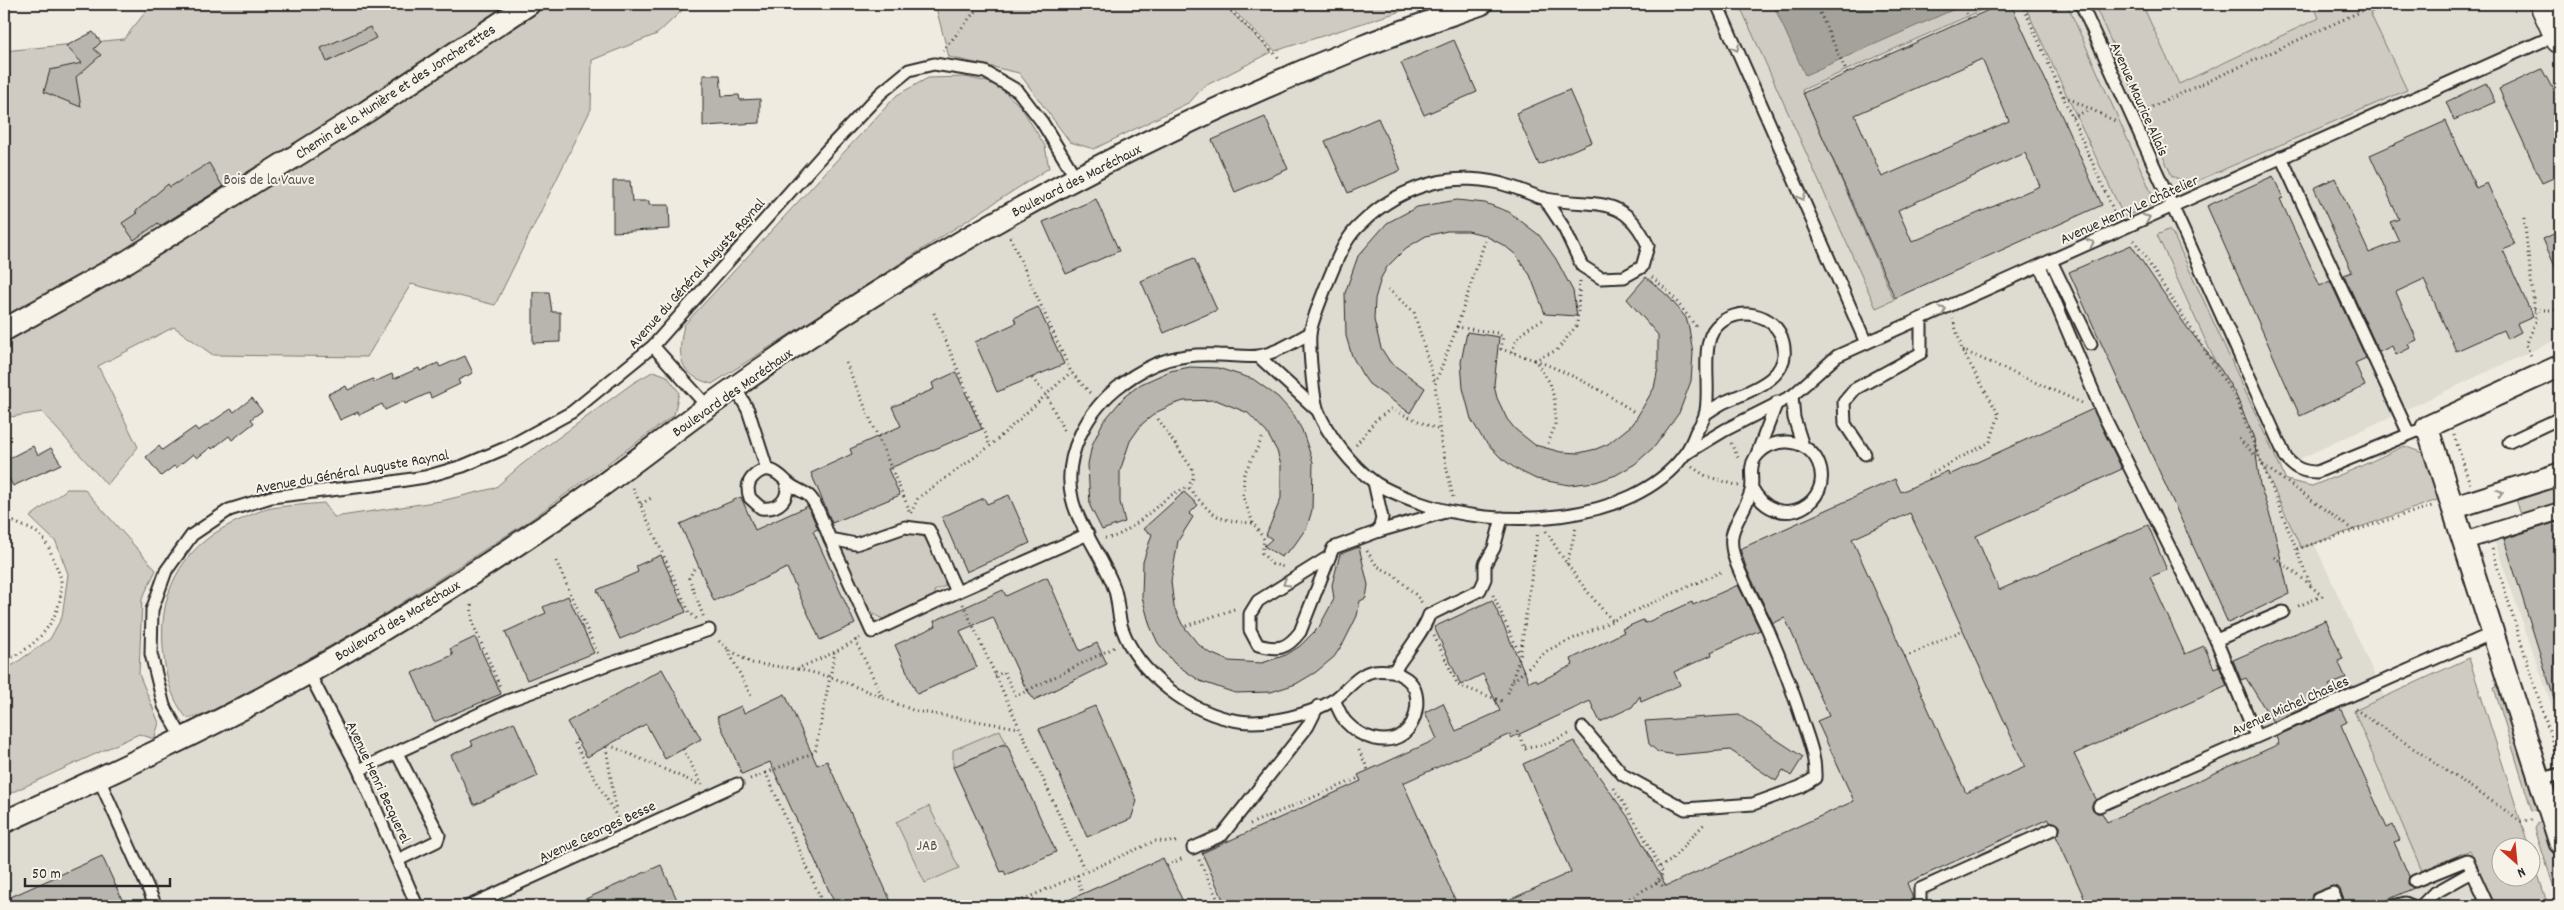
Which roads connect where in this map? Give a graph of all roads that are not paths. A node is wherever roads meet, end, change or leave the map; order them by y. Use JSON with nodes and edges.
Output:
{"nodes":[{"id":1,"x":528,"y":4,"type":"edge"},
{"id":2,"x":1481,"y":4,"type":"edge"},
{"id":3,"x":1717,"y":4,"type":"edge"},
{"id":4,"x":2081,"y":4,"type":"edge"},
{"id":5,"x":2544,"y":4,"type":"edge"},
{"id":6,"x":2559,"y":36,"type":"edge"},
{"id":7,"x":2281,"y":158,"type":"junction"},
{"id":8,"x":1076,"y":178,"type":"junction"},
{"id":9,"x":1544,"y":198,"type":"junction"},
{"id":10,"x":2172,"y":206,"type":"junction"},
{"id":11,"x":2045,"y":263,"type":"junction"},
{"id":12,"x":1922,"y":319,"type":"junction"},
{"id":13,"x":4,"y":330,"type":"edge"},
{"id":14,"x":1310,"y":333,"type":"junction"},
{"id":15,"x":1866,"y":343,"type":"junction"},
{"id":16,"x":2091,"y":344,"type":"dead end"},
{"id":17,"x":653,"y":346,"type":"junction"},
{"id":18,"x":1258,"y":356,"type":"junction"},
{"id":19,"x":2560,"y":366,"type":"edge"},
{"id":20,"x":735,"y":387,"type":"junction"},
{"id":21,"x":1792,"y":396,"type":"junction"},
{"id":22,"x":1777,"y":402,"type":"junction"},
{"id":23,"x":708,"y":407,"type":"junction"},
{"id":24,"x":1317,"y":410,"type":"junction"},
{"id":25,"x":1705,"y":414,"type":"junction"},
{"id":26,"x":2560,"y":418,"type":"edge"},
{"id":27,"x":2418,"y":430,"type":"junction"},
{"id":28,"x":2509,"y":442,"type":"dead end"},
{"id":29,"x":1803,"y":446,"type":"junction"},
{"id":30,"x":1865,"y":454,"type":"dead end"},
{"id":31,"x":1683,"y":457,"type":"junction"},
{"id":32,"x":1755,"y":459,"type":"junction"},
{"id":33,"x":767,"y":469,"type":"junction"},
{"id":34,"x":2560,"y":474,"type":"edge"},
{"id":35,"x":786,"y":482,"type":"junction"},
{"id":36,"x":1374,"y":482,"type":"junction"},
{"id":37,"x":1752,"y":488,"type":"junction"},
{"id":38,"x":1766,"y":506,"type":"junction"},
{"id":39,"x":1744,"y":508,"type":"junction"},
{"id":40,"x":2453,"y":508,"type":"junction"},
{"id":41,"x":2560,"y":511,"type":"edge"},
{"id":42,"x":1451,"y":512,"type":"junction"},
{"id":43,"x":1502,"y":518,"type":"junction"},
{"id":44,"x":1379,"y":531,"type":"junction"},
{"id":45,"x":1088,"y":534,"type":"junction"},
{"id":46,"x":830,"y":538,"type":"junction"},
{"id":47,"x":2464,"y":541,"type":"junction"},
{"id":48,"x":1327,"y":558,"type":"junction"},
{"id":49,"x":958,"y":592,"type":"junction"},
{"id":50,"x":2289,"y":610,"type":"road end"},
{"id":51,"x":709,"y":630,"type":"road end"},
{"id":52,"x":2493,"y":633,"type":"junction"},
{"id":53,"x":2216,"y":640,"type":"junction"},
{"id":54,"x":1394,"y":671,"type":"junction"},
{"id":55,"x":309,"y":673,"type":"junction"},
{"id":56,"x":1334,"y":700,"type":"junction"},
{"id":57,"x":1318,"y":706,"type":"junction"},
{"id":58,"x":1583,"y":728,"type":"dead end"},
{"id":59,"x":2256,"y":736,"type":"junction"},
{"id":60,"x":183,"y":739,"type":"junction"},
{"id":61,"x":397,"y":753,"type":"junction"},
{"id":62,"x":359,"y":770,"type":"junction"},
{"id":63,"x":2560,"y":774,"type":"edge"},
{"id":64,"x":99,"y":778,"type":"junction"},
{"id":65,"x":2540,"y":780,"type":"junction"},
{"id":66,"x":737,"y":784,"type":"dead end"},
{"id":67,"x":2099,"y":806,"type":"dead end"},
{"id":68,"x":4,"y":822,"type":"edge"},
{"id":69,"x":2053,"y":829,"type":"dead end"},
{"id":70,"x":2560,"y":843,"type":"edge"},
{"id":71,"x":1194,"y":850,"type":"road end"},
{"id":72,"x":398,"y":860,"type":"junction"},
{"id":73,"x":2472,"y":872,"type":"junction"},
{"id":74,"x":2415,"y":881,"type":"dead end"},
{"id":75,"x":2318,"y":899,"type":"dead end"},
{"id":76,"x":156,"y":906,"type":"edge"},
{"id":77,"x":417,"y":906,"type":"edge"},
{"id":78,"x":469,"y":906,"type":"edge"},
{"id":79,"x":1920,"y":906,"type":"edge"},
{"id":80,"x":2339,"y":906,"type":"edge"},
{"id":81,"x":2394,"y":906,"type":"edge"},
{"id":82,"x":2412,"y":906,"type":"edge"},
{"id":83,"x":2421,"y":906,"type":"edge"},
{"id":84,"x":2488,"y":906,"type":"edge"}],
"edges":[{"from":1,"to":13,"type":"street","name":"Chemin de la Hunière et des Joncherettes"},
{"from":2,"to":8,"type":"street","name":"Boulevard des Maréchaux"},
{"from":3,"to":15,"type":"lane","one_way":true},
{"from":4,"to":10,"type":"lane","name":"Avenue Maurice Allais"},
{"from":5,"to":6,"type":"street"},
{"from":6,"to":7,"type":"lane","name":"Avenue Henry Le Châtelier"},
{"from":7,"to":10,"type":"lane","name":"Avenue Henry Le Châtelier"},
{"from":7,"to":27,"type":"lane"},
{"from":8,"to":17,"type":"lane","name":"Avenue du Général Auguste Raynal"},
{"from":8,"to":20,"type":"street","name":"Boulevard des Maréchaux"},
{"from":9,"to":9,"type":"lane"},
{"from":9,"to":14,"type":"lane"},
{"from":11,"to":10,"type":"lane","name":"Avenue Henry Le Châtelier","one_way":true},
{"from":10,"to":27,"type":"lane","name":"Avenue Maurice Allais"},
{"from":12,"to":11,"type":"lane","name":"Avenue Henry Le Châtelier","one_way":true},
{"from":11,"to":16,"type":"lane"},
{"from":11,"to":53,"type":"lane"},
{"from":12,"to":15,"type":"lane","name":"Avenue Henry Le Châtelier"},
{"from":12,"to":30,"type":"lane"},
{"from":14,"to":18,"type":"lane"},
{"from":14,"to":24,"type":"lane"},
{"from":15,"to":21,"type":"lane","name":"Avenue Henry Le Châtelier"},
{"from":17,"to":23,"type":"lane"},
{"from":17,"to":60,"type":"lane","name":"Avenue du Général Auguste Raynal"},
{"from":18,"to":24,"type":"lane"},
{"from":18,"to":45,"type":"lane"},
{"from":19,"to":27,"type":"street"},
{"from":20,"to":23,"type":"street","name":"Boulevard des Maréchaux"},
{"from":20,"to":33,"type":"lane"},
{"from":21,"to":22,"type":"lane","name":"Avenue Henry Le Châtelier"},
{"from":21,"to":29,"type":"lane"},
{"from":22,"to":31,"type":"lane","name":"Avenue Henry Le Châtelier"},
{"from":22,"to":32,"type":"lane"},
{"from":23,"to":55,"type":"street","name":"Boulevard des Maréchaux"},
{"from":24,"to":36,"type":"lane"},
{"from":25,"to":25,"type":"lane"},
{"from":25,"to":31,"type":"lane"},
{"from":26,"to":28,"type":"lane"},
{"from":27,"to":40,"type":"street"},
{"from":29,"to":32,"type":"lane"},
{"from":29,"to":38,"type":"lane"},
{"from":31,"to":43,"type":"lane"},
{"from":32,"to":37,"type":"lane"},
{"from":33,"to":35,"type":"lane"},
{"from":33,"to":35,"type":"lane"},
{"from":40,"to":34,"type":"street","one_way":true},
{"from":35,"to":46,"type":"lane"},
{"from":36,"to":42,"type":"lane"},
{"from":36,"to":44,"type":"lane"},
{"from":37,"to":38,"type":"lane"},
{"from":37,"to":39,"type":"lane"},
{"from":38,"to":39,"type":"lane"},
{"from":39,"to":58,"type":"lane"},
{"from":40,"to":47,"type":"street"},
{"from":41,"to":47,"type":"street"},
{"from":42,"to":43,"type":"lane"},
{"from":42,"to":44,"type":"lane"},
{"from":43,"to":54,"type":"lane"},
{"from":44,"to":48,"type":"lane"},
{"from":45,"to":49,"type":"lane"},
{"from":45,"to":57,"type":"lane"},
{"from":46,"to":49,"type":"lane"},
{"from":46,"to":49,"type":"lane"},
{"from":47,"to":52,"type":"street"},
{"from":48,"to":48,"type":"lane","one_way":true},
{"from":50,"to":53,"type":"lane"},
{"from":51,"to":61,"type":"lane"},
{"from":52,"to":59,"type":"lane","name":"Avenue Michel Chasles"},
{"from":52,"to":65,"type":"street"},
{"from":53,"to":59,"type":"lane"},
{"from":54,"to":56,"type":"lane"},
{"from":54,"to":56,"type":"lane"},
{"from":55,"to":60,"type":"street","name":"Boulevard des Maréchaux"},
{"from":55,"to":62,"type":"lane","name":"Avenue Henri Becquerel"},
{"from":56,"to":57,"type":"lane"},
{"from":57,"to":71,"type":"lane"},
{"from":59,"to":67,"type":"lane","name":"Avenue Michel Chasles"},
{"from":60,"to":64,"type":"street","name":"Boulevard des Maréchaux"},
{"from":61,"to":62,"type":"lane"},
{"from":61,"to":72,"type":"lane"},
{"from":62,"to":72,"type":"lane","name":"Avenue Henri Becquerel"},
{"from":63,"to":65,"type":"lane"},
{"from":64,"to":68,"type":"street","name":"Boulevard des Maréchaux"},
{"from":64,"to":76,"type":"lane"},
{"from":65,"to":70,"type":"street"},
{"from":66,"to":78,"type":"lane","name":"Avenue Georges Besse"},
{"from":69,"to":79,"type":"lane"},
{"from":72,"to":77,"type":"lane","name":"Avenue Henri Becquerel"},
{"from":73,"to":74,"type":"lane"},
{"from":73,"to":83,"type":"lane"},
{"from":73,"to":84,"type":"lane"},
{"from":75,"to":80,"type":"lane"},
{"from":81,"to":82,"type":"lane"}]}
